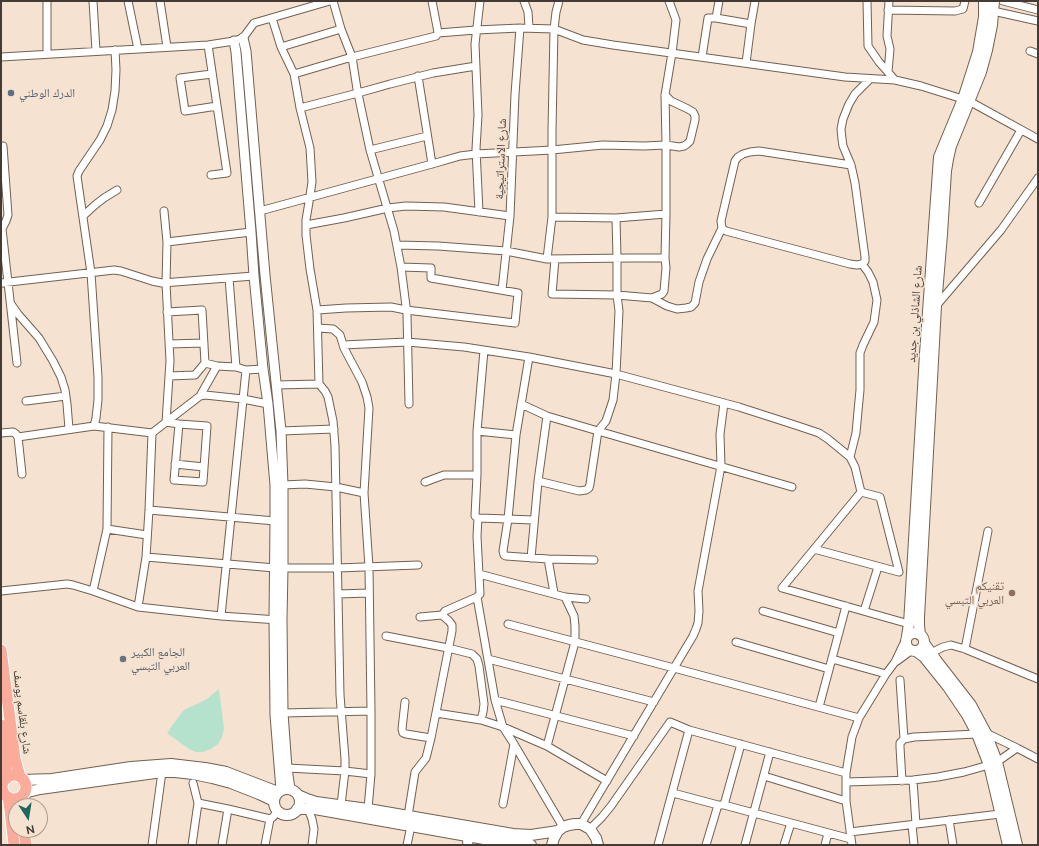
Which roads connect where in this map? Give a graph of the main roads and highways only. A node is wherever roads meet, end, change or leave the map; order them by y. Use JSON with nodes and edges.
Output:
{"nodes":[{"id":1,"x":988,"y":3,"type":"edge"},
{"id":2,"x":932,"y":307,"type":"junction"},
{"id":3,"x":906,"y":639,"type":"junction"},
{"id":4,"x":922,"y":639,"type":"junction"},
{"id":5,"x":1,"y":650,"type":"edge"},
{"id":6,"x":914,"y":650,"type":"junction"},
{"id":7,"x":1,"y":725,"type":"edge"},
{"id":8,"x":981,"y":733,"type":"junction"},
{"id":9,"x":993,"y":764,"type":"junction"},
{"id":10,"x":7,"y":778,"type":"junction"},
{"id":11,"x":22,"y":779,"type":"junction"},
{"id":12,"x":287,"y":792,"type":"junction"},
{"id":13,"x":8,"y":797,"type":"junction"},
{"id":14,"x":12,"y":798,"type":"edge"},
{"id":15,"x":22,"y":798,"type":"edge"},
{"id":16,"x":274,"y":801,"type":"junction"},
{"id":17,"x":297,"y":809,"type":"junction"},
{"id":18,"x":410,"y":821,"type":"junction"},
{"id":19,"x":561,"y":829,"type":"junction"},
{"id":20,"x":468,"y":840,"type":"edge"},
{"id":21,"x":481,"y":842,"type":"edge"},
{"id":22,"x":598,"y":844,"type":"edge"},
{"id":23,"x":14,"y":845,"type":"edge"},
{"id":24,"x":531,"y":845,"type":"edge"},
{"id":25,"x":552,"y":845,"type":"edge"},
{"id":26,"x":1008,"y":845,"type":"edge"},
{"id":27,"x":1017,"y":845,"type":"edge"}],
"edges":[{"from":1,"to":2,"type":"main road","name":"شارع الشاذلي بن جديد"},
{"from":2,"to":3,"type":"main road","name":"شارع الشاذلي بن جديد"},
{"from":2,"to":4,"type":"main road","name":"شارع الشاذلي بن جديد"},
{"from":3,"to":4,"type":"main road"},
{"from":3,"to":6,"type":"main road"},
{"from":4,"to":6,"type":"main road"},
{"from":4,"to":8,"type":"main road"},
{"from":5,"to":11,"type":"main road","name":"شارع بلقاسم يوسف"},
{"from":6,"to":8,"type":"main road"},
{"from":7,"to":10,"type":"main road","name":"شارع بلقاسم يوسف"},
{"from":8,"to":9,"type":"main road"},
{"from":9,"to":26,"type":"main road"},
{"from":9,"to":27,"type":"main road"},
{"from":10,"to":11,"type":"main road"},
{"from":10,"to":13,"type":"main road"},
{"from":11,"to":12,"type":"main road"},
{"from":11,"to":15,"type":"main road"},
{"from":12,"to":16,"type":"main road"},
{"from":12,"to":17,"type":"main road"},
{"from":12,"to":18,"type":"main road"},
{"from":13,"to":14,"type":"main road"},
{"from":13,"to":23,"type":"main road"},
{"from":15,"to":16,"type":"main road"},
{"from":16,"to":17,"type":"main road"},
{"from":17,"to":18,"type":"main road"},
{"from":18,"to":19,"type":"main road"},
{"from":18,"to":20,"type":"main road"},
{"from":19,"to":22,"type":"main road"},
{"from":19,"to":25,"type":"main road"},
{"from":20,"to":21,"type":"main road"},
{"from":21,"to":24,"type":"main road"}]}
